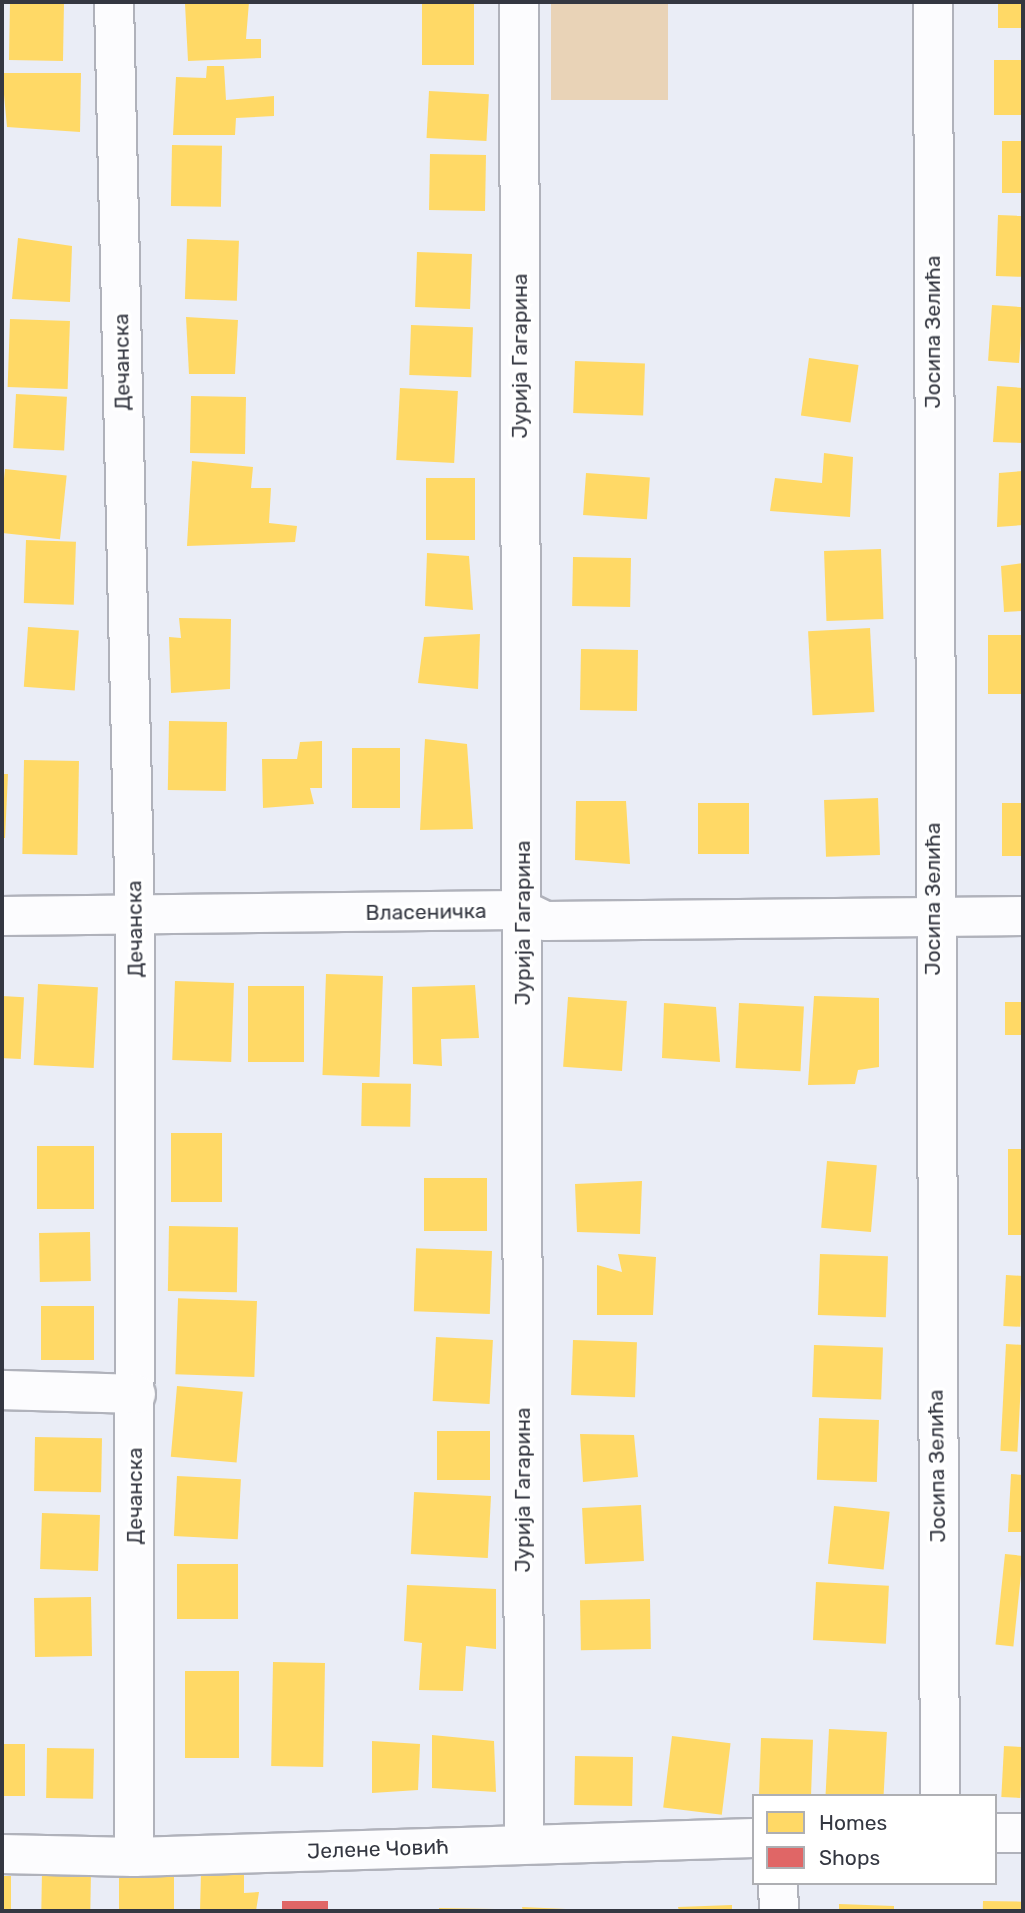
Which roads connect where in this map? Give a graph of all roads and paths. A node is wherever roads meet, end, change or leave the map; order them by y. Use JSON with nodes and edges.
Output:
{"nodes":[{"id":1,"x":114,"y":2,"type":"edge"},
{"id":2,"x":519,"y":2,"type":"edge"},
{"id":3,"x":933,"y":2,"type":"edge"},
{"id":4,"x":523,"y":910,"type":"junction"},
{"id":5,"x":2,"y":916,"type":"edge"},
{"id":6,"x":932,"y":916,"type":"junction"},
{"id":7,"x":1023,"y":916,"type":"edge"},
{"id":8,"x":135,"y":919,"type":"junction"},
{"id":9,"x":2,"y":1390,"type":"edge"},
{"id":10,"x":136,"y":1394,"type":"junction"},
{"id":11,"x":940,"y":1794,"type":"edge"},
{"id":12,"x":997,"y":1833,"type":"edge"},
{"id":13,"x":1023,"y":1833,"type":"edge"},
{"id":14,"x":752,"y":1838,"type":"edge"},
{"id":15,"x":524,"y":1844,"type":"junction"},
{"id":16,"x":2,"y":1854,"type":"edge"},
{"id":17,"x":134,"y":1857,"type":"junction"},
{"id":18,"x":778,"y":1885,"type":"edge"},
{"id":19,"x":779,"y":1911,"type":"edge"}],
"edges":[{"from":1,"to":8,"type":"street","name":"Дечанска"},
{"from":2,"to":4,"type":"street","name":"Јурија Гагарина"},
{"from":3,"to":6,"type":"street","name":"Јосипа Зелића"},
{"from":4,"to":6,"type":"street","name":"Власеничка"},
{"from":4,"to":8,"type":"street","name":"Власеничка"},
{"from":4,"to":15,"type":"street","name":"Јурија Гагарина"},
{"from":5,"to":8,"type":"street","name":"Власеничка"},
{"from":6,"to":7,"type":"street","name":"Власеничка"},
{"from":6,"to":11,"type":"street","name":"Јосипа Зелића"},
{"from":8,"to":10,"type":"street","name":"Дечанска"},
{"from":9,"to":10,"type":"street"},
{"from":10,"to":17,"type":"street","name":"Дечанска"},
{"from":12,"to":13,"type":"street"},
{"from":14,"to":15,"type":"street","name":"Јелене Човић"},
{"from":15,"to":17,"type":"street","name":"Јелене Човић"},
{"from":16,"to":17,"type":"street","name":"Јелене Човић"},
{"from":18,"to":19,"type":"street"}]}
